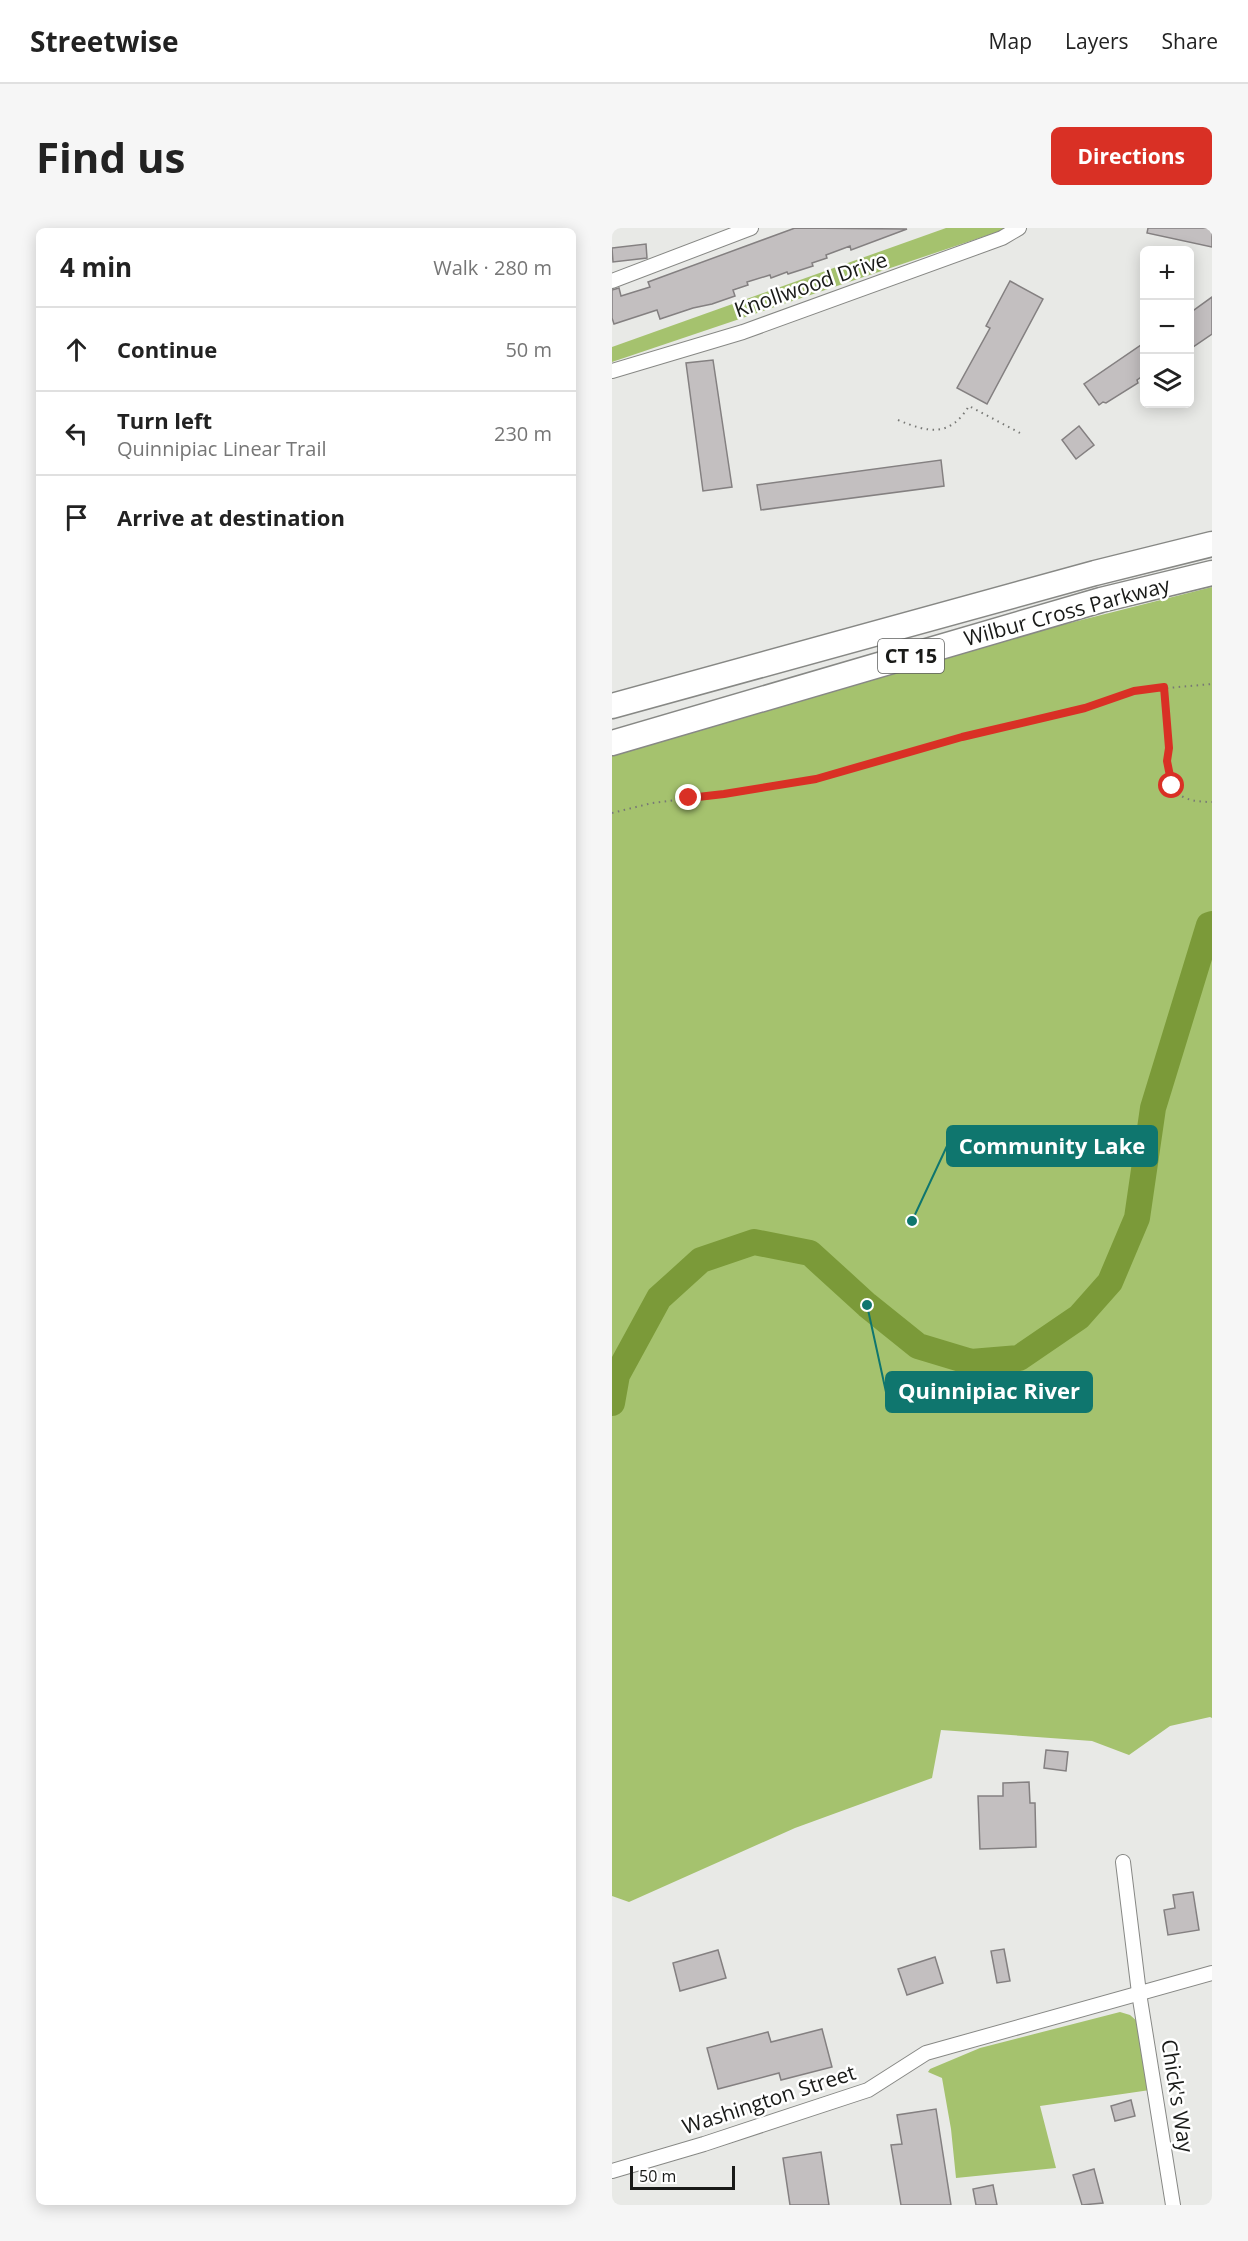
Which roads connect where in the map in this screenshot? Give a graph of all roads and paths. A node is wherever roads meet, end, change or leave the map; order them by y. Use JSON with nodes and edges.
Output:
{"nodes":[{"id":1,"x":752,"y":228,"type":"edge"},
{"id":2,"x":1019,"y":228,"type":"edge"},
{"id":3,"x":612,"y":281,"type":"edge"},
{"id":4,"x":612,"y":372,"type":"edge"},
{"id":5,"x":898,"y":420,"type":"dead end"},
{"id":6,"x":1020,"y":433,"type":"dead end"},
{"id":7,"x":1212,"y":544,"type":"edge"},
{"id":8,"x":1212,"y":573,"type":"edge"},
{"id":9,"x":1212,"y":684,"type":"edge"},
{"id":10,"x":1164,"y":687,"type":"junction"},
{"id":11,"x":612,"y":706,"type":"edge"},
{"id":12,"x":612,"y":743,"type":"edge"},
{"id":13,"x":1212,"y":802,"type":"edge"},
{"id":14,"x":612,"y":813,"type":"edge"},
{"id":15,"x":1123,"y":1862,"type":"dead end"},
{"id":16,"x":1212,"y":1973,"type":"edge"},
{"id":17,"x":1139,"y":1993,"type":"junction"},
{"id":18,"x":612,"y":2170,"type":"edge"},
{"id":19,"x":1173,"y":2205,"type":"edge"}],
"edges":[{"from":1,"to":3,"type":"street"},
{"from":2,"to":4,"type":"street","name":"Knollwood Drive"},
{"from":5,"to":6,"type":"path"},
{"from":7,"to":11,"type":"highway","name":"Wilbur Cross Parkway","number":"CT 15"},
{"from":8,"to":12,"type":"highway","name":"Wilbur Cross Parkway","number":"CT 15"},
{"from":9,"to":10,"type":"path"},
{"from":10,"to":13,"type":"path"},
{"from":10,"to":14,"type":"path"},
{"from":15,"to":17,"type":"street","name":"Chick's Way"},
{"from":16,"to":17,"type":"street","name":"Washington Street"},
{"from":17,"to":18,"type":"street","name":"Washington Street"},
{"from":17,"to":19,"type":"street","name":"Chick's Way"}]}
